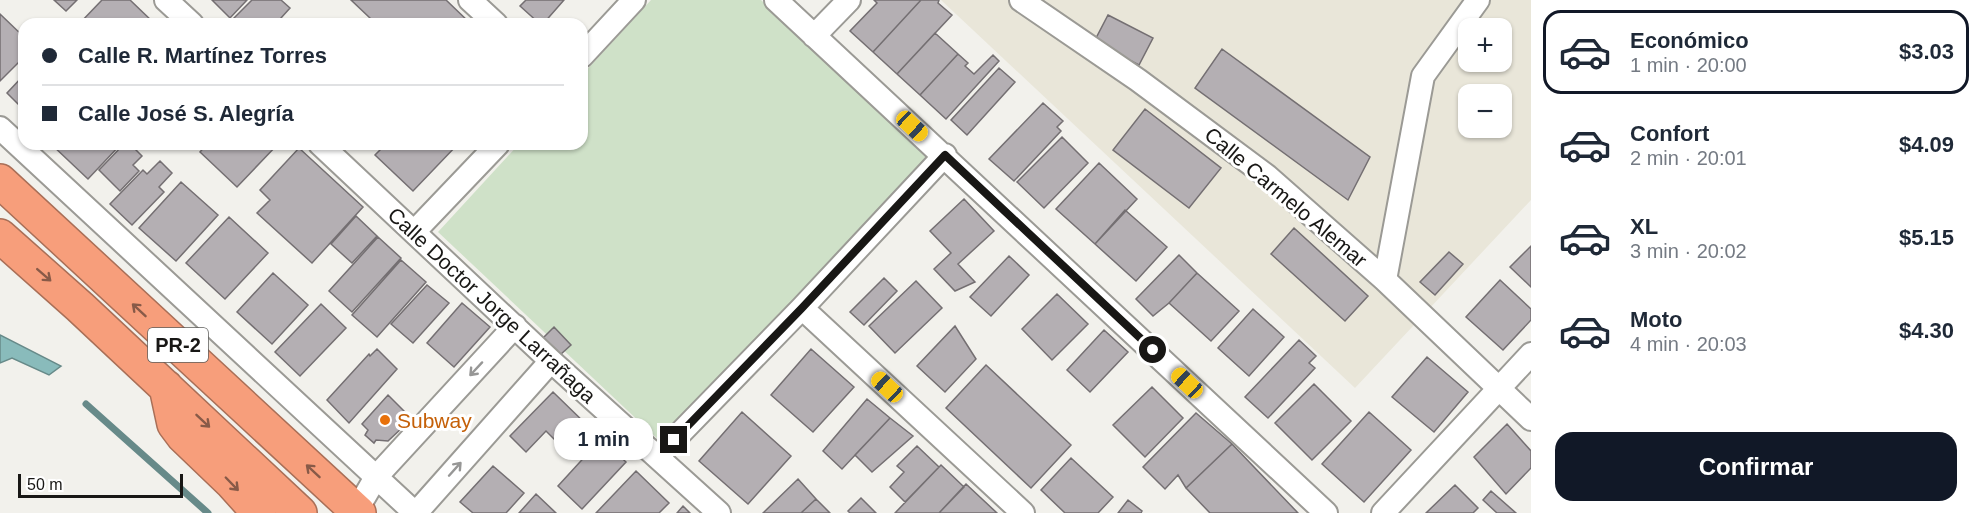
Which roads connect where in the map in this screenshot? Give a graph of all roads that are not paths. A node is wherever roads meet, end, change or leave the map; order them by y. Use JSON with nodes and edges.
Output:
{"nodes":[{"id":1,"x":166,"y":0,"type":"edge"},
{"id":2,"x":470,"y":0,"type":"edge"},
{"id":3,"x":634,"y":0,"type":"edge"},
{"id":4,"x":776,"y":0,"type":"edge"},
{"id":5,"x":849,"y":0,"type":"edge"},
{"id":6,"x":1021,"y":0,"type":"edge"},
{"id":7,"x":1478,"y":0,"type":"edge"},
{"id":8,"x":186,"y":18,"type":"edge"},
{"id":9,"x":490,"y":18,"type":"edge"},
{"id":10,"x":814,"y":36,"type":"junction"},
{"id":11,"x":588,"y":50,"type":"edge"},
{"id":12,"x":0,"y":128,"type":"edge"},
{"id":13,"x":18,"y":145,"type":"edge"},
{"id":14,"x":24,"y":150,"type":"edge"},
{"id":15,"x":326,"y":150,"type":"edge"},
{"id":16,"x":492,"y":150,"type":"edge"},
{"id":17,"x":945,"y":155,"type":"junction"},
{"id":18,"x":0,"y":180,"type":"edge"},
{"id":19,"x":414,"y":232,"type":"junction"},
{"id":20,"x":0,"y":236,"type":"edge"},
{"id":21,"x":1385,"y":280,"type":"junction"},
{"id":22,"x":802,"y":308,"type":"junction"},
{"id":23,"x":515,"y":326,"type":"junction"},
{"id":24,"x":1531,"y":354,"type":"edge"},
{"id":25,"x":551,"y":361,"type":"junction"},
{"id":26,"x":166,"y":387,"type":"junction"},
{"id":27,"x":1498,"y":389,"type":"junction"},
{"id":28,"x":1531,"y":419,"type":"edge"},
{"id":29,"x":658,"y":456,"type":"junction"},
{"id":30,"x":376,"y":477,"type":"junction"},
{"id":31,"x":357,"y":512,"type":"edge"},
{"id":32,"x":259,"y":513,"type":"edge"},
{"id":33,"x":300,"y":513,"type":"edge"},
{"id":34,"x":416,"y":513,"type":"edge"},
{"id":35,"x":718,"y":513,"type":"edge"},
{"id":36,"x":1023,"y":513,"type":"edge"},
{"id":37,"x":1326,"y":513,"type":"edge"},
{"id":38,"x":1383,"y":513,"type":"edge"}],
"edges":[{"from":1,"to":8,"type":"street"},
{"from":2,"to":9,"type":"street"},
{"from":3,"to":11,"type":"street"},
{"from":4,"to":10,"type":"street"},
{"from":5,"to":10,"type":"street"},
{"from":6,"to":21,"type":"street","name":"Calle Carmelo Alemar"},
{"from":7,"to":21,"type":"street"},
{"from":10,"to":17,"type":"street"},
{"from":12,"to":13,"type":"street"},
{"from":14,"to":30,"type":"street"},
{"from":15,"to":19,"type":"street","name":"Calle Doctor Jorge Larrañaga"},
{"from":16,"to":19,"type":"street"},
{"from":17,"to":22,"type":"street"},
{"from":17,"to":37,"type":"street"},
{"from":31,"to":18,"type":"highway","number":"PR-2","one_way":true},
{"from":19,"to":23,"type":"street","name":"Calle Doctor Jorge Larrañaga"},
{"from":20,"to":26,"type":"highway","number":"PR-2","one_way":true},
{"from":21,"to":27,"type":"street","name":"Calle Carmelo Alemar"},
{"from":22,"to":29,"type":"street"},
{"from":22,"to":36,"type":"street"},
{"from":23,"to":25,"type":"street","name":"Calle Doctor Jorge Larrañaga"},
{"from":23,"to":30,"type":"street","one_way":true},
{"from":24,"to":27,"type":"street"},
{"from":25,"to":29,"type":"street","name":"Calle Doctor Jorge Larrañaga"},
{"from":34,"to":25,"type":"street","one_way":true},
{"from":26,"to":32,"type":"highway","one_way":true},
{"from":26,"to":33,"type":"highway","number":"PR-2","one_way":true},
{"from":27,"to":28,"type":"street","name":"Calle Carmelo Alemar"},
{"from":27,"to":38,"type":"street"},
{"from":29,"to":35,"type":"street","name":"Calle Doctor Jorge Larrañaga"},
{"from":30,"to":31,"type":"street"},
{"from":30,"to":34,"type":"street"}]}
